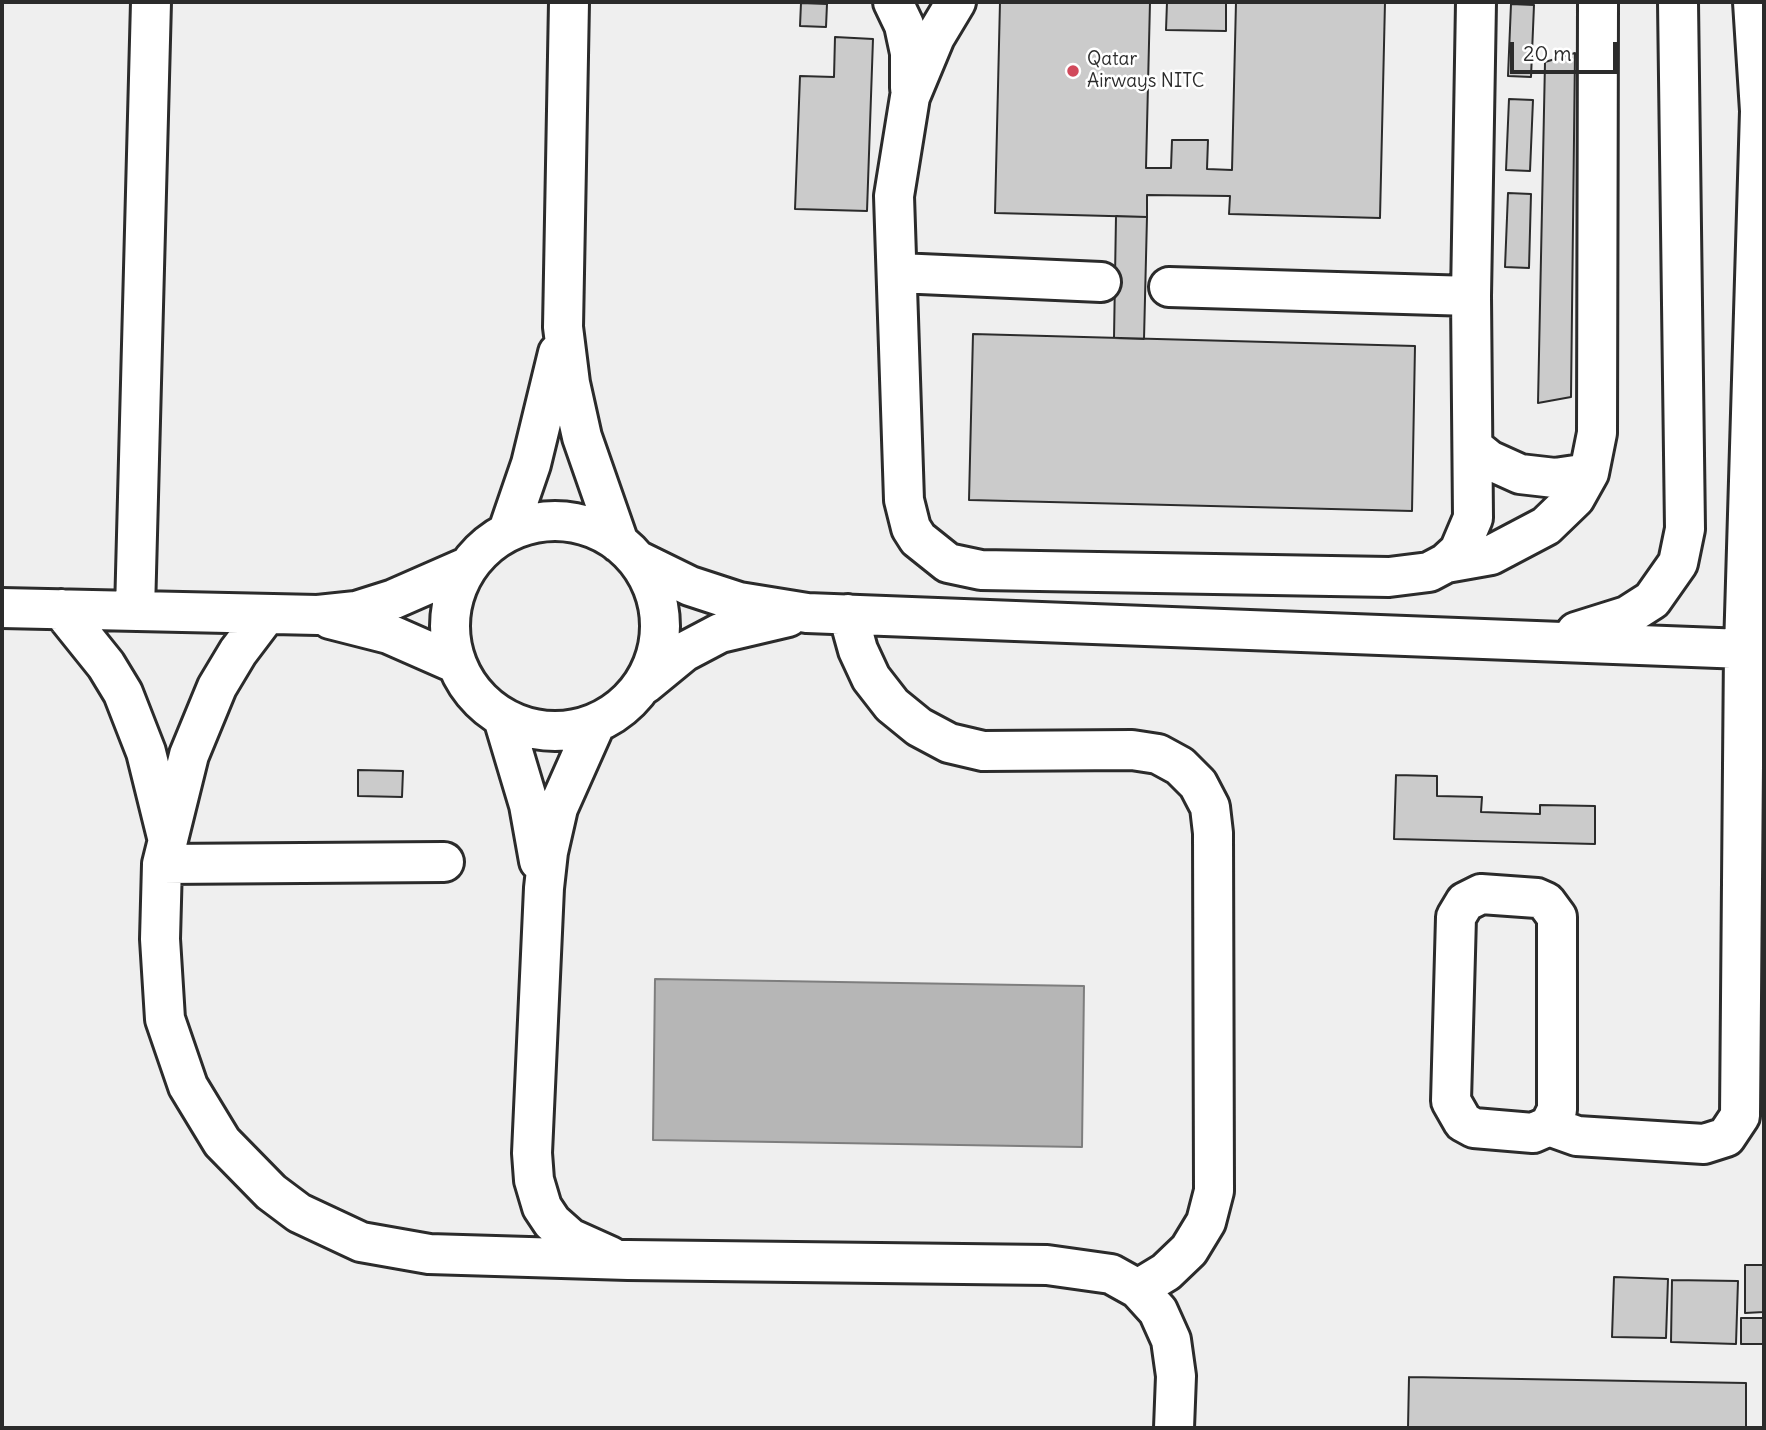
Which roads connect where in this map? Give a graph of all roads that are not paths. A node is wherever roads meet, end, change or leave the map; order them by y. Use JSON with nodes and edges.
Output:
{"nodes":[{"id":1,"x":151,"y":2,"type":"edge"},
{"id":2,"x":569,"y":2,"type":"edge"},
{"id":3,"x":893,"y":2,"type":"edge"},
{"id":4,"x":957,"y":2,"type":"edge"},
{"id":5,"x":1476,"y":2,"type":"edge"},
{"id":6,"x":1598,"y":2,"type":"edge"},
{"id":7,"x":1678,"y":2,"type":"edge"},
{"id":8,"x":1752,"y":2,"type":"edge"},
{"id":9,"x":910,"y":97,"type":"junction"},
{"id":10,"x":1762,"y":176,"type":"edge"},
{"id":11,"x":898,"y":273,"type":"junction"},
{"id":12,"x":1101,"y":282,"type":"dead end"},
{"id":13,"x":1169,"y":287,"type":"dead end"},
{"id":14,"x":1471,"y":296,"type":"junction"},
{"id":15,"x":563,"y":327,"type":"junction"},
{"id":16,"x":1473,"y":447,"type":"junction"},
{"id":17,"x":1589,"y":473,"type":"junction"},
{"id":18,"x":508,"y":531,"type":"junction"},
{"id":19,"x":629,"y":552,"type":"junction"},
{"id":20,"x":1446,"y":563,"type":"junction"},
{"id":21,"x":467,"y":567,"type":"junction"},
{"id":22,"x":2,"y":608,"type":"edge"},
{"id":23,"x":61,"y":609,"type":"junction"},
{"id":24,"x":135,"y":611,"type":"junction"},
{"id":25,"x":807,"y":613,"type":"junction"},
{"id":26,"x":848,"y":614,"type":"junction"},
{"id":27,"x":266,"y":615,"type":"junction"},
{"id":28,"x":318,"y":615,"type":"junction"},
{"id":29,"x":1545,"y":641,"type":"junction"},
{"id":30,"x":1744,"y":649,"type":"junction"},
{"id":31,"x":455,"y":663,"type":"junction"},
{"id":32,"x":643,"y":686,"type":"junction"},
{"id":33,"x":502,"y":718,"type":"junction"},
{"id":34,"x":594,"y":725,"type":"junction"},
{"id":35,"x":1752,"y":845,"type":"edge"},
{"id":36,"x":165,"y":851,"type":"junction"},
{"id":37,"x":444,"y":862,"type":"dead end"},
{"id":38,"x":544,"y":888,"type":"junction"},
{"id":39,"x":1549,"y":1126,"type":"junction"},
{"id":40,"x":628,"y":1260,"type":"junction"},
{"id":41,"x":1138,"y":1289,"type":"junction"},
{"id":42,"x":1174,"y":1428,"type":"edge"}],
"edges":[{"from":1,"to":24,"type":"lane"},
{"from":2,"to":15,"type":"lane"},
{"from":3,"to":9,"type":"lane"},
{"from":4,"to":9,"type":"lane"},
{"from":5,"to":14,"type":"lane"},
{"from":6,"to":17,"type":"lane"},
{"from":7,"to":29,"type":"lane"},
{"from":8,"to":10,"type":"lane"},
{"from":9,"to":11,"type":"lane"},
{"from":10,"to":30,"type":"lane"},
{"from":11,"to":12,"type":"lane"},
{"from":11,"to":20,"type":"lane"},
{"from":13,"to":14,"type":"lane"},
{"from":14,"to":16,"type":"lane"},
{"from":15,"to":18,"type":"lane"},
{"from":15,"to":19,"type":"lane"},
{"from":16,"to":17,"type":"lane"},
{"from":16,"to":20,"type":"lane"},
{"from":17,"to":20,"type":"lane"},
{"from":18,"to":19,"type":"lane"},
{"from":18,"to":21,"type":"lane"},
{"from":19,"to":25,"type":"lane"},
{"from":19,"to":32,"type":"lane"},
{"from":21,"to":28,"type":"lane"},
{"from":21,"to":31,"type":"lane"},
{"from":22,"to":23,"type":"lane"},
{"from":23,"to":24,"type":"lane"},
{"from":23,"to":36,"type":"lane"},
{"from":24,"to":27,"type":"lane"},
{"from":25,"to":26,"type":"lane"},
{"from":25,"to":32,"type":"lane"},
{"from":26,"to":29,"type":"lane"},
{"from":26,"to":41,"type":"lane"},
{"from":27,"to":28,"type":"lane"},
{"from":27,"to":36,"type":"lane"},
{"from":28,"to":31,"type":"lane"},
{"from":29,"to":30,"type":"lane"},
{"from":30,"to":35,"type":"lane"},
{"from":31,"to":33,"type":"lane"},
{"from":32,"to":34,"type":"lane"},
{"from":33,"to":34,"type":"lane"},
{"from":33,"to":38,"type":"lane"},
{"from":34,"to":38,"type":"lane"},
{"from":35,"to":39,"type":"lane"},
{"from":36,"to":37,"type":"lane"},
{"from":36,"to":40,"type":"lane"},
{"from":38,"to":40,"type":"lane"},
{"from":39,"to":39,"type":"lane"},
{"from":40,"to":41,"type":"lane"},
{"from":41,"to":42,"type":"lane"}]}
